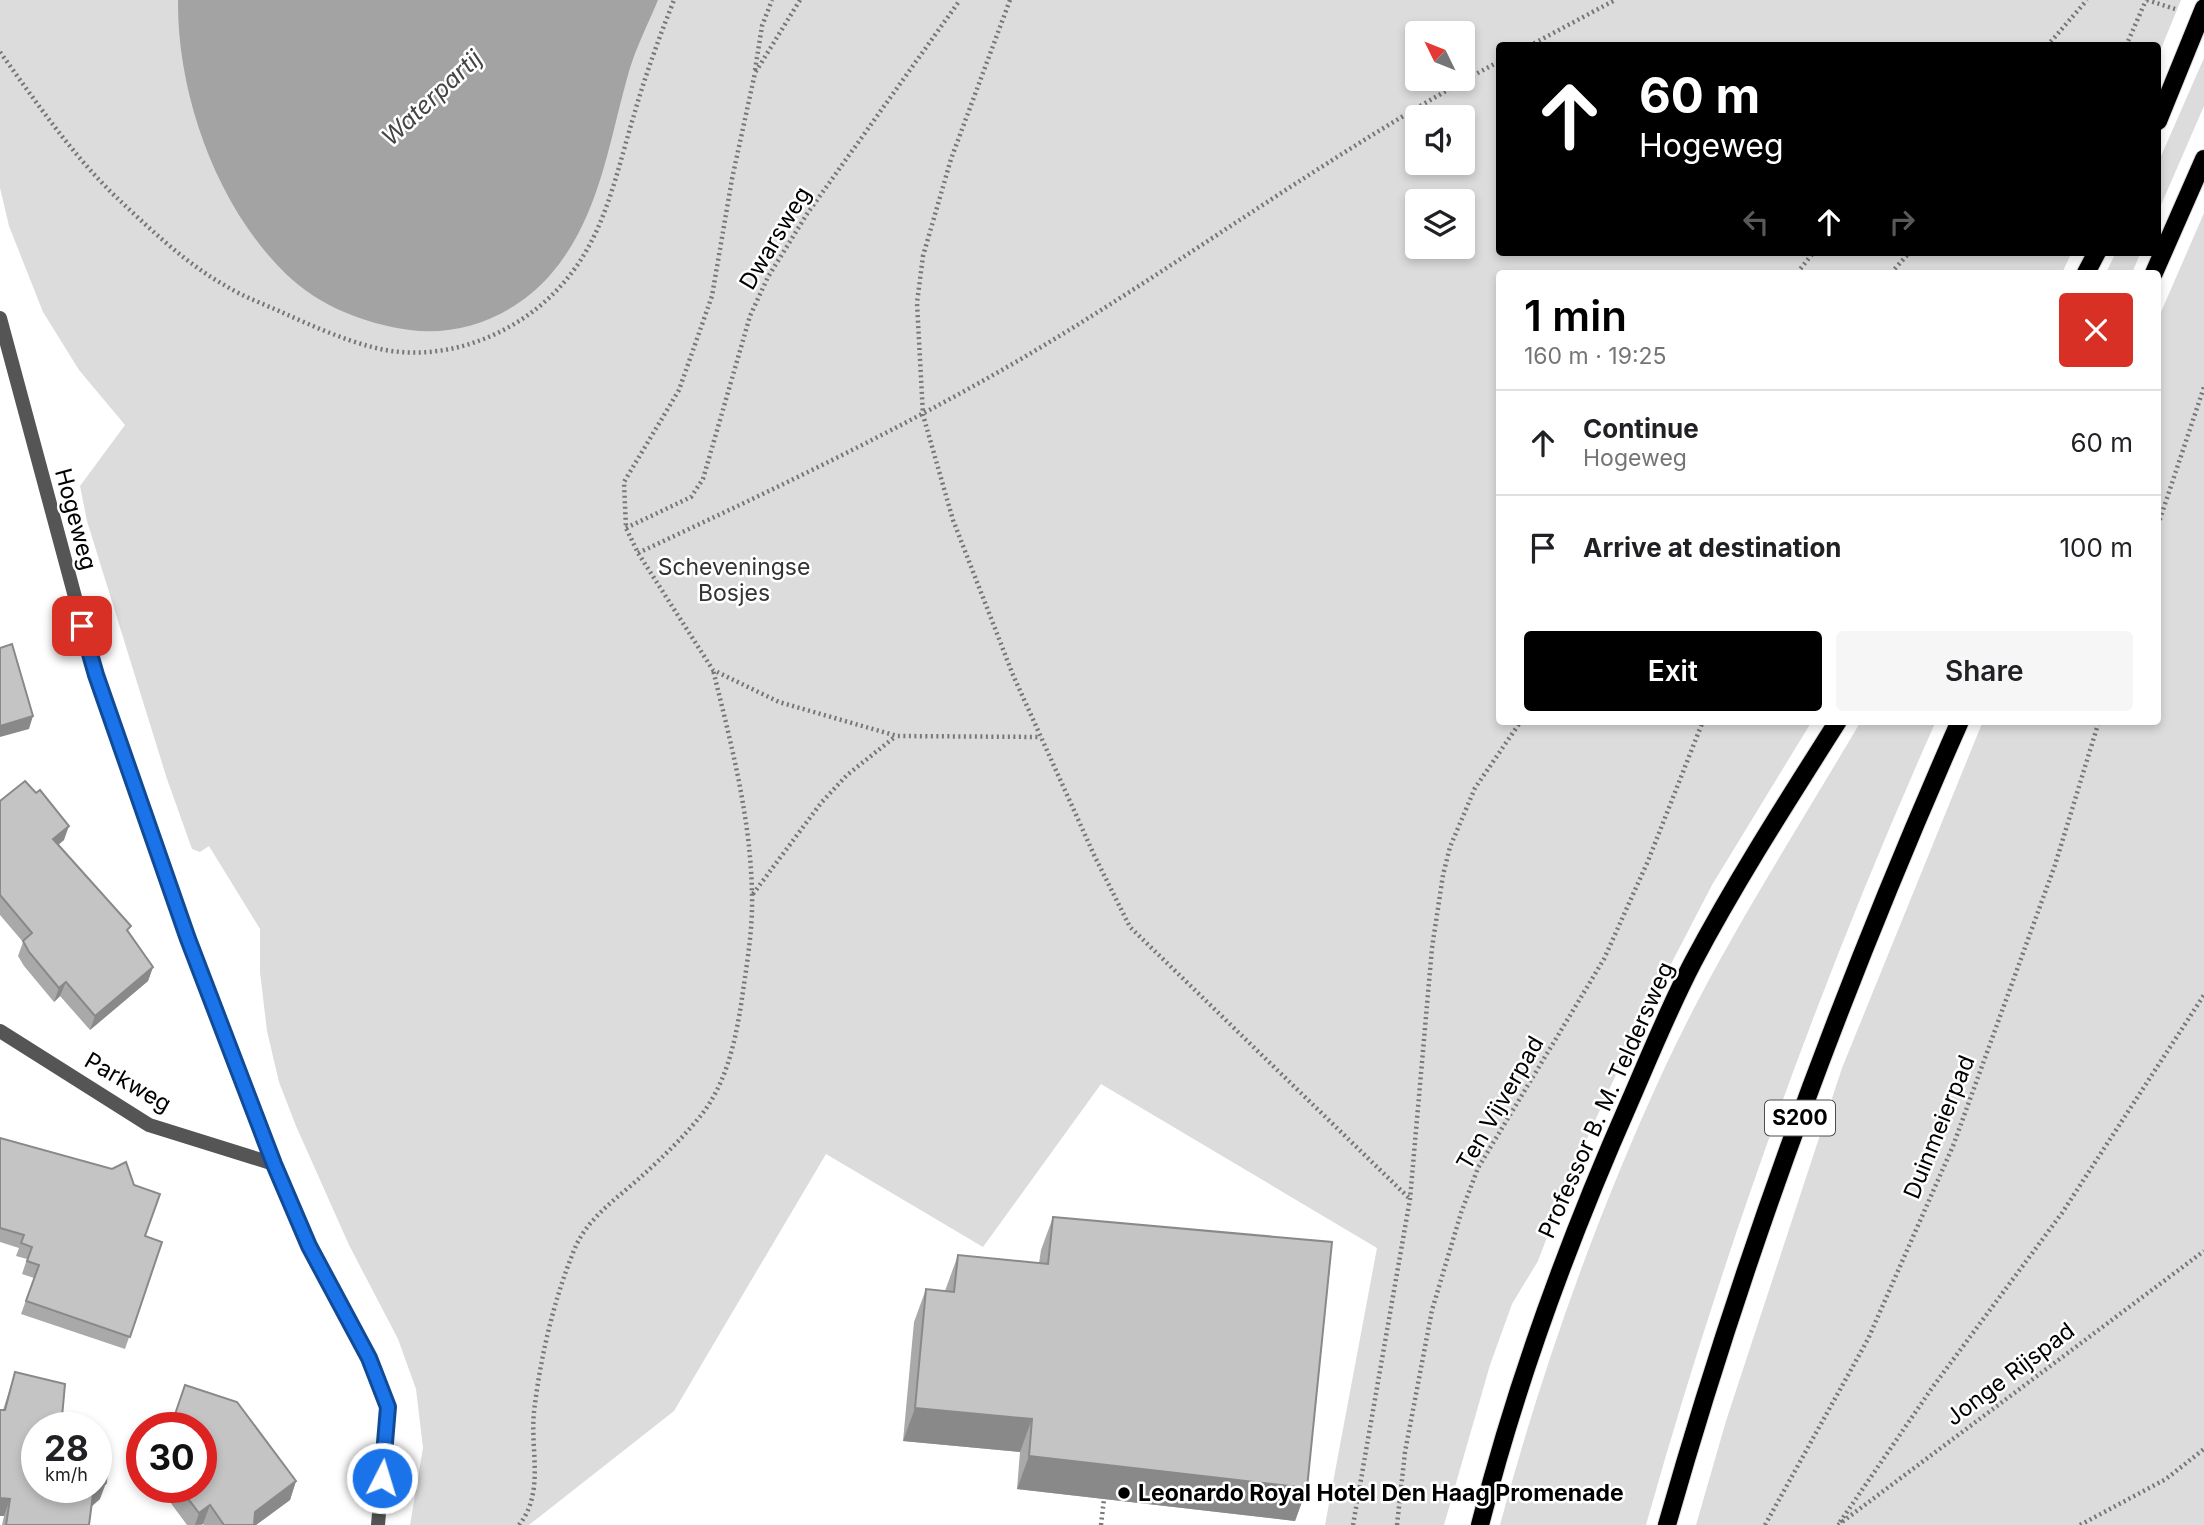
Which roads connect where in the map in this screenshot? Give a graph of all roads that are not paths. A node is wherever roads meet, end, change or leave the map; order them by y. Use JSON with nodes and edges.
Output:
{"nodes":[{"id":1,"x":2204,"y":8,"type":"edge"},
{"id":2,"x":2161,"y":114,"type":"edge"},
{"id":3,"x":2204,"y":159,"type":"edge"},
{"id":4,"x":2155,"y":270,"type":"edge"},
{"id":5,"x":0,"y":318,"type":"edge"},
{"id":6,"x":1836,"y":725,"type":"edge"},
{"id":7,"x":1958,"y":725,"type":"edge"},
{"id":8,"x":0,"y":1031,"type":"edge"},
{"id":9,"x":274,"y":1164,"type":"junction"},
{"id":10,"x":378,"y":1525,"type":"edge"},
{"id":11,"x":1480,"y":1525,"type":"edge"},
{"id":12,"x":1667,"y":1525,"type":"edge"}],
"edges":[{"from":1,"to":2,"type":"main road"},
{"from":3,"to":4,"type":"main road"},
{"from":5,"to":9,"type":"street","name":"Hogeweg"},
{"from":6,"to":11,"type":"main road","name":"Professor B. M. Teldersweg"},
{"from":7,"to":12,"type":"main road","number":"S200"},
{"from":8,"to":9,"type":"street","name":"Parkweg"},
{"from":9,"to":10,"type":"street"}]}
